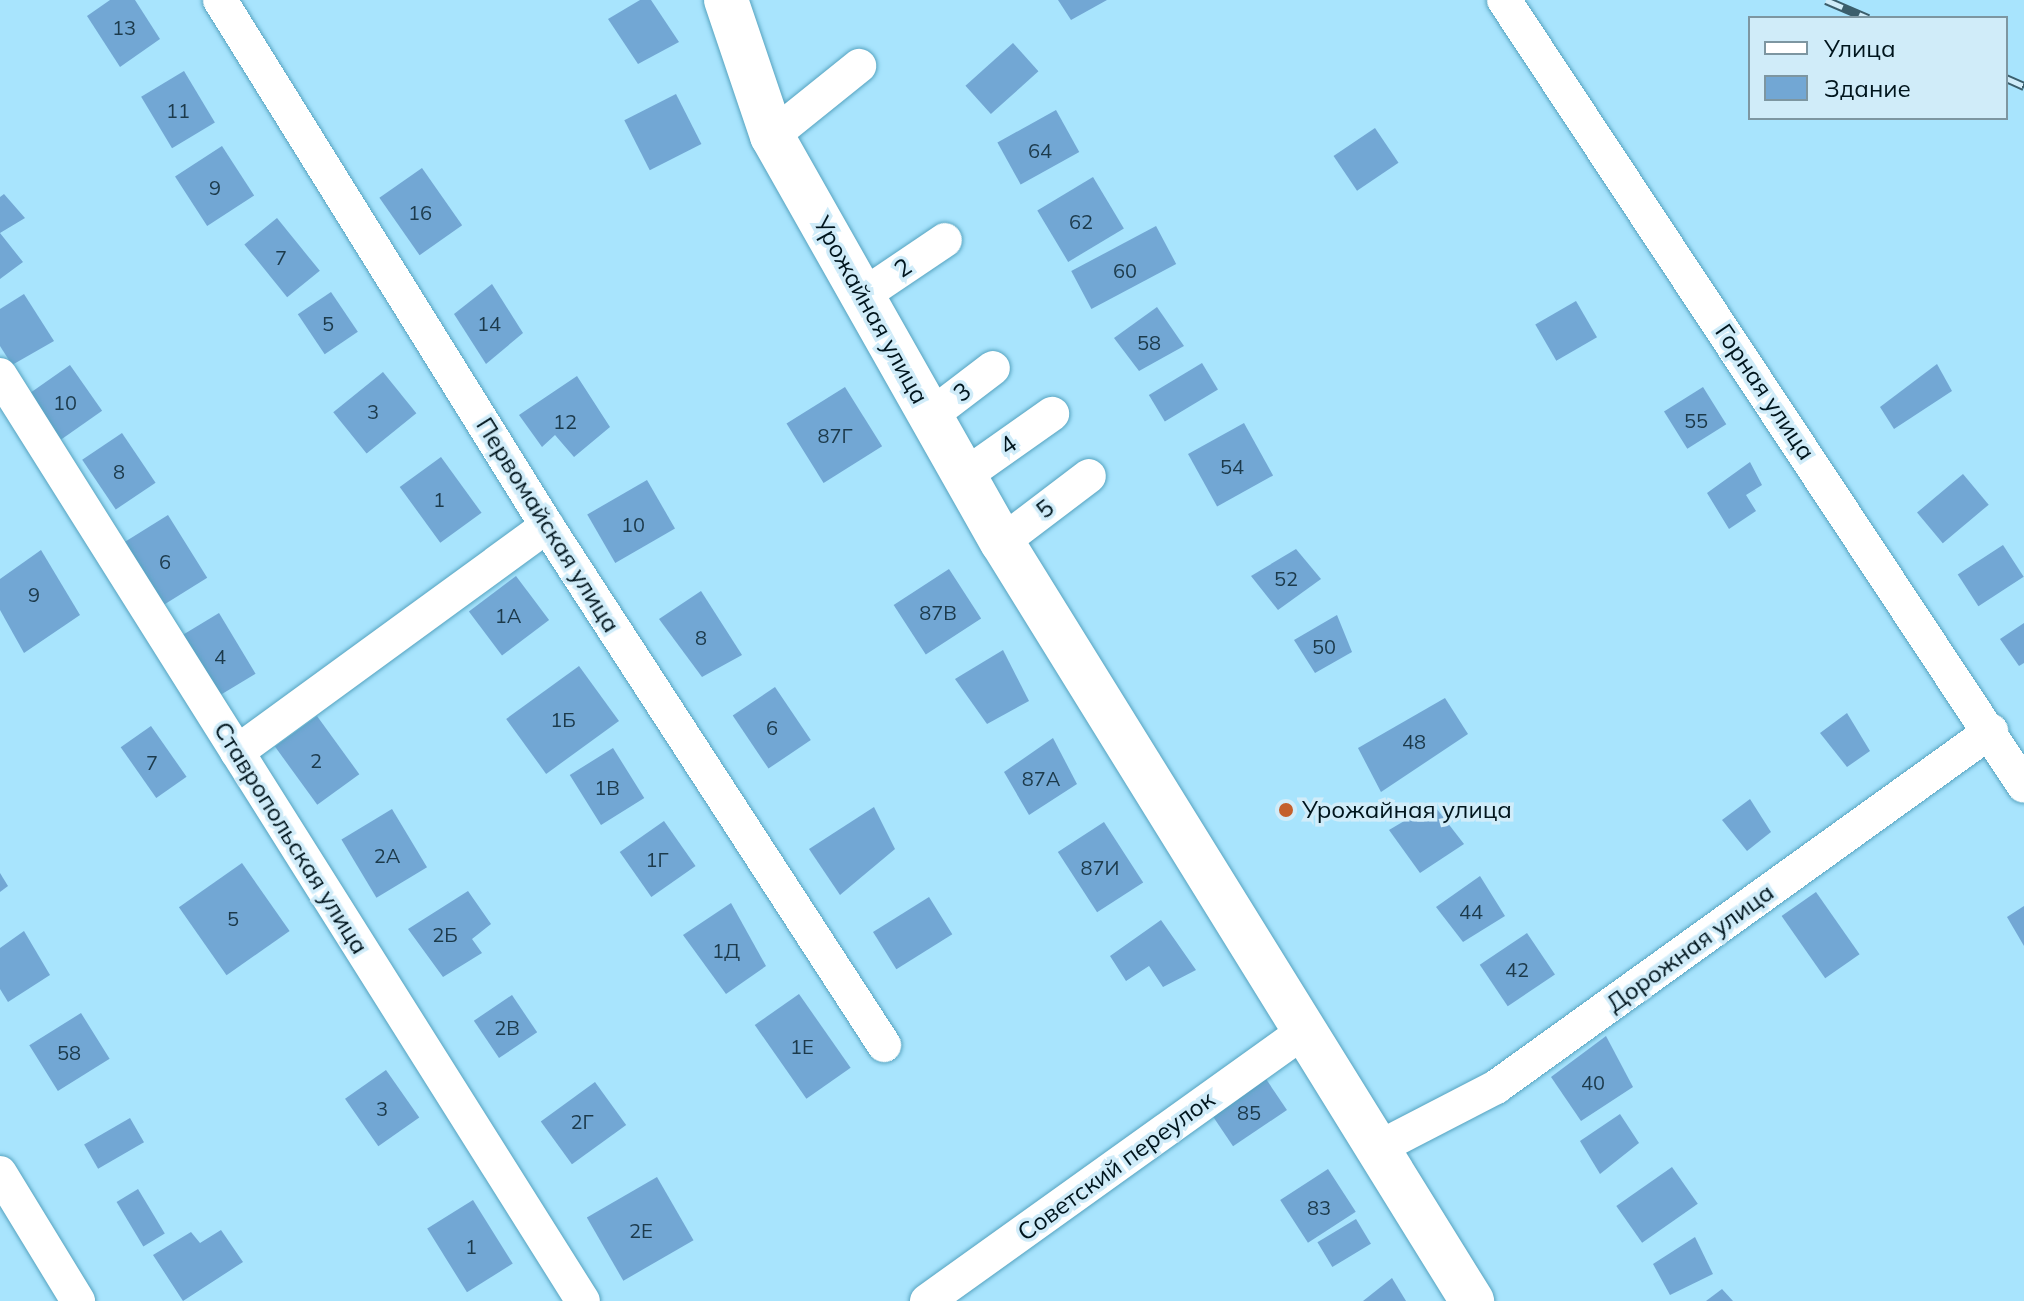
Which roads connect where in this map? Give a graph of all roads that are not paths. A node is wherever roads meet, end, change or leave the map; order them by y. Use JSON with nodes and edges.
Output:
{"nodes":[{"id":1,"x":220,"y":0,"type":"edge"},
{"id":2,"x":1504,"y":0,"type":"edge"},
{"id":3,"x":733,"y":7,"type":"edge"},
{"id":4,"x":859,"y":66,"type":"dead end"},
{"id":5,"x":772,"y":136,"type":"junction"},
{"id":6,"x":945,"y":240,"type":"dead end"},
{"id":7,"x":862,"y":296,"type":"junction"},
{"id":8,"x":993,"y":368,"type":"dead end"},
{"id":9,"x":0,"y":375,"type":"edge"},
{"id":10,"x":1052,"y":414,"type":"dead end"},
{"id":11,"x":930,"y":416,"type":"junction"},
{"id":12,"x":964,"y":476,"type":"junction"},
{"id":13,"x":1089,"y":476,"type":"dead end"},
{"id":14,"x":547,"y":526,"type":"junction"},
{"id":15,"x":1002,"y":542,"type":"junction"},
{"id":16,"x":1991,"y":731,"type":"junction"},
{"id":17,"x":237,"y":752,"type":"junction"},
{"id":18,"x":2024,"y":786,"type":"edge"},
{"id":19,"x":1305,"y":1030,"type":"junction"},
{"id":20,"x":884,"y":1045,"type":"dead end"},
{"id":21,"x":1378,"y":1148,"type":"junction"},
{"id":22,"x":0,"y":1173,"type":"edge"},
{"id":23,"x":78,"y":1301,"type":"edge"},
{"id":24,"x":583,"y":1301,"type":"edge"},
{"id":25,"x":927,"y":1301,"type":"edge"},
{"id":26,"x":1472,"y":1301,"type":"edge"}],
"edges":[{"from":1,"to":14,"type":"street","name":"Первомайская улица"},
{"from":2,"to":16,"type":"street","name":"Горная улица"},
{"from":3,"to":5,"type":"main road","name":"Урожайная улица"},
{"from":4,"to":5,"type":"street"},
{"from":5,"to":7,"type":"main road","name":"Урожайная улица"},
{"from":6,"to":7,"type":"street","name":"2"},
{"from":7,"to":11,"type":"main road","name":"Урожайная улица"},
{"from":8,"to":11,"type":"street","name":"3"},
{"from":9,"to":17,"type":"street","name":"Ставропольская улица"},
{"from":10,"to":12,"type":"street","name":"4"},
{"from":11,"to":12,"type":"main road","name":"Урожайная улица"},
{"from":12,"to":15,"type":"main road","name":"Урожайная улица"},
{"from":13,"to":15,"type":"street","name":"5"},
{"from":14,"to":17,"type":"street"},
{"from":14,"to":20,"type":"street","name":"Первомайская улица"},
{"from":15,"to":19,"type":"main road","name":"Урожайная улица"},
{"from":16,"to":18,"type":"street","name":"Горная улица"},
{"from":16,"to":21,"type":"street","name":"Дорожная улица"},
{"from":17,"to":24,"type":"street","name":"Ставропольская улица"},
{"from":19,"to":21,"type":"main road","name":"Урожайная улица"},
{"from":19,"to":25,"type":"street","name":"Советский переулок"},
{"from":21,"to":26,"type":"main road","name":"Урожайная улица"},
{"from":22,"to":23,"type":"street"}]}
